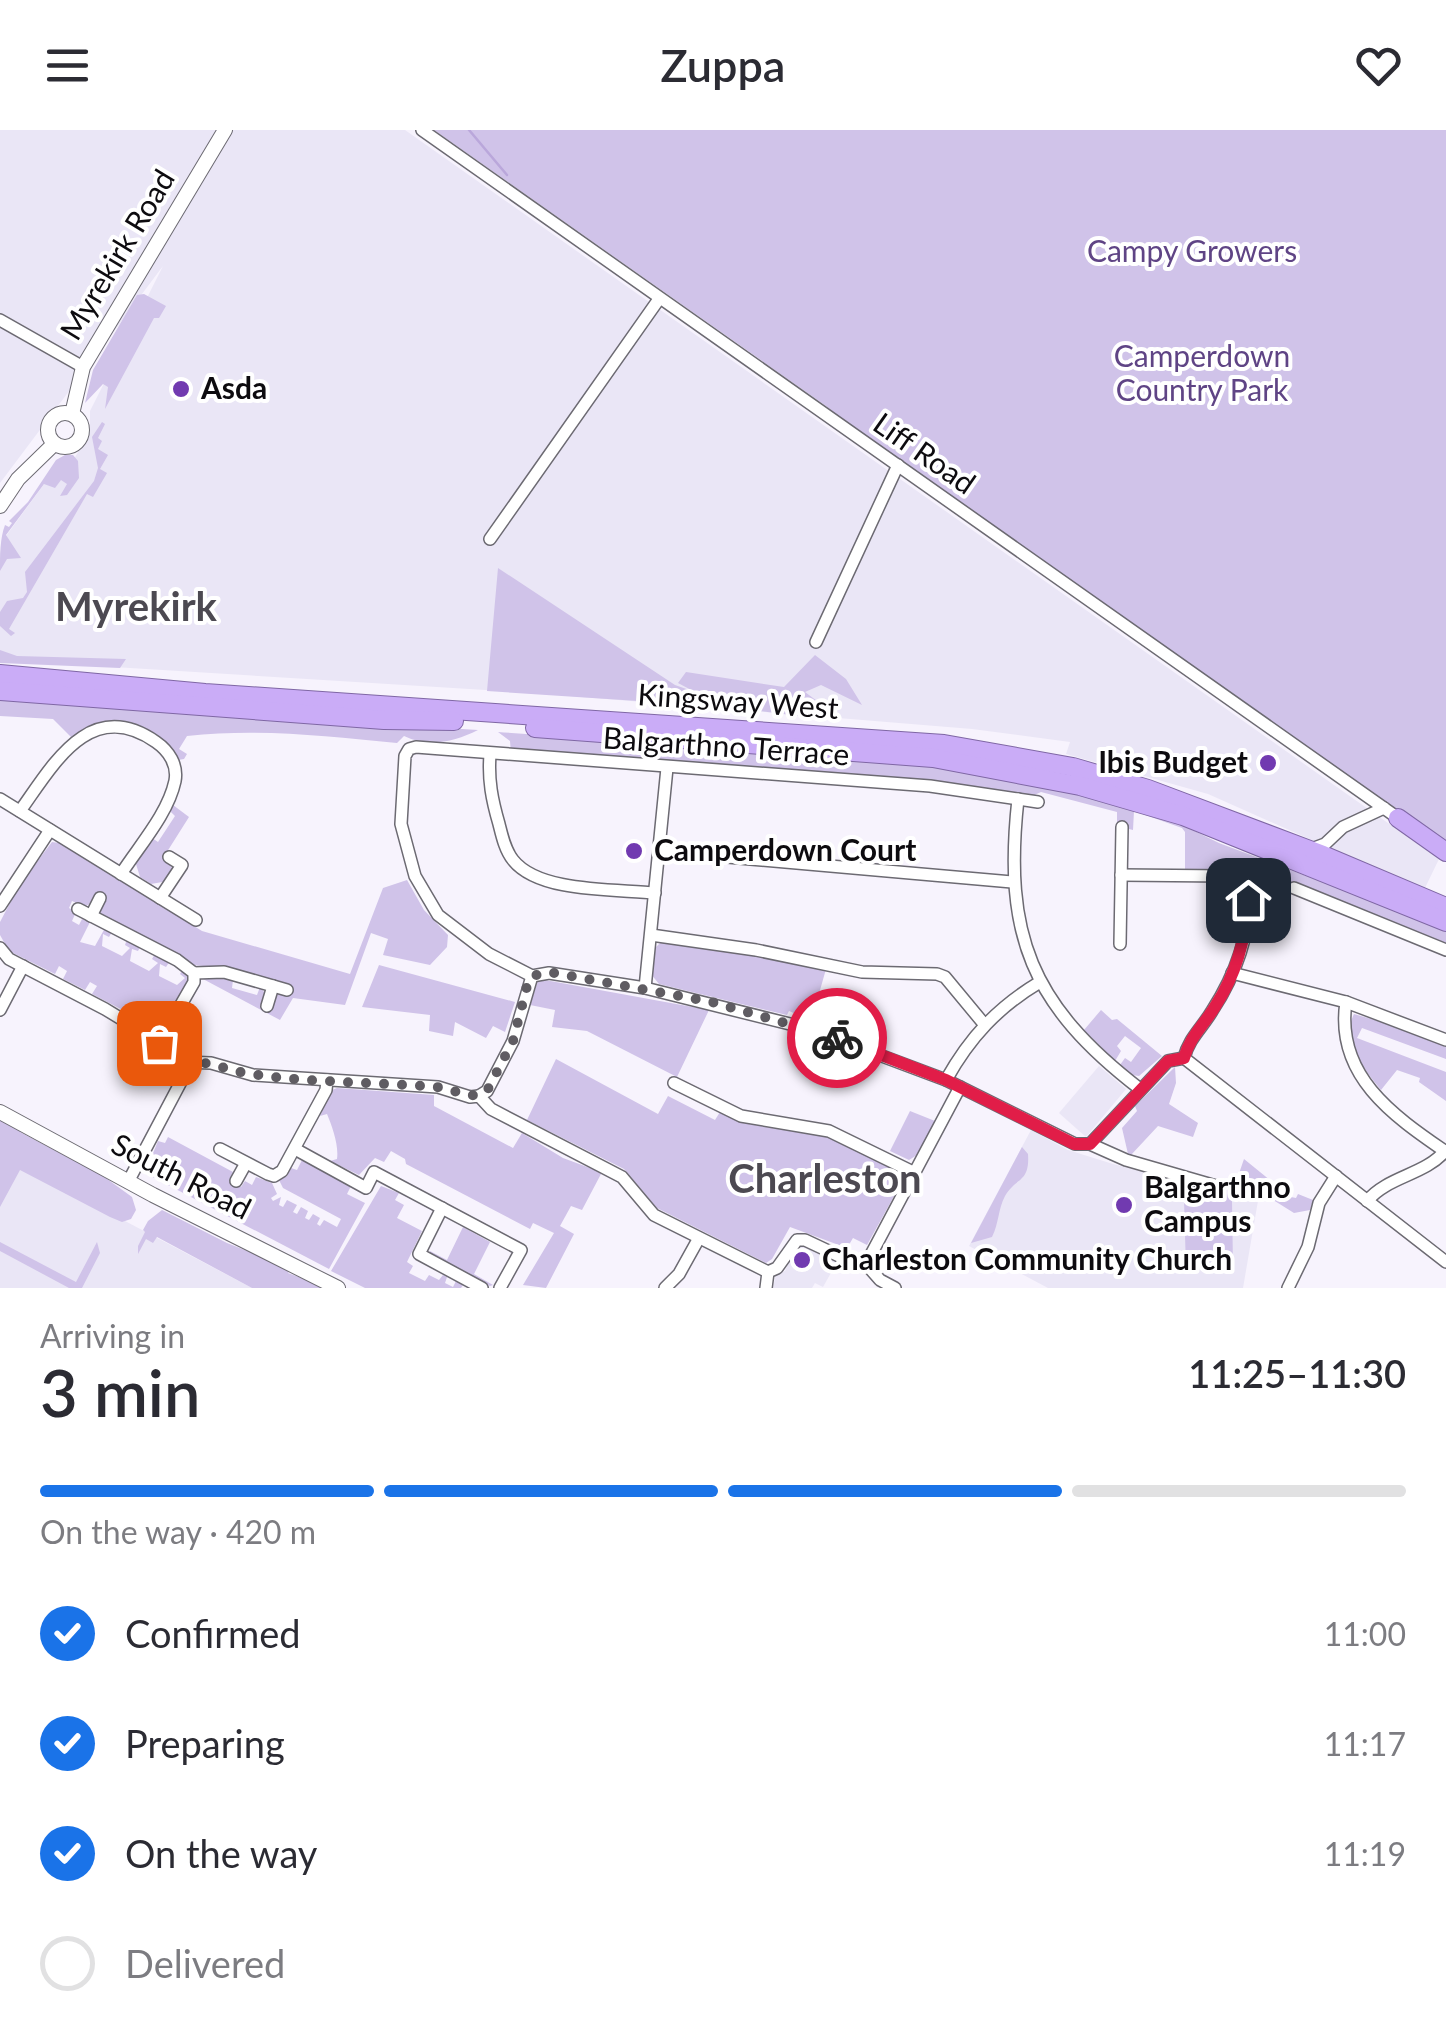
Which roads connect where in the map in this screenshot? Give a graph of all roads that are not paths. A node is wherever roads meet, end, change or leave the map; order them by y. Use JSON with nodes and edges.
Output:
{"nodes":[{"id":1,"x":224,"y":130,"type":"edge"},
{"id":2,"x":422,"y":130,"type":"edge"},
{"id":3,"x":659,"y":299,"type":"junction"},
{"id":4,"x":0,"y":320,"type":"edge"},
{"id":5,"x":83,"y":367,"type":"junction"},
{"id":6,"x":72,"y":414,"type":"junction"},
{"id":7,"x":54,"y":444,"type":"junction"},
{"id":8,"x":898,"y":465,"type":"junction"},
{"id":9,"x":0,"y":506,"type":"edge"},
{"id":10,"x":490,"y":540,"type":"dead end"},
{"id":11,"x":816,"y":642,"type":"dead end"},
{"id":12,"x":0,"y":674,"type":"edge"},
{"id":13,"x":0,"y":691,"type":"edge"},
{"id":14,"x":490,"y":755,"type":"junction"},
{"id":15,"x":667,"y":768,"type":"junction"},
{"id":16,"x":0,"y":799,"type":"edge"},
{"id":17,"x":1018,"y":799,"type":"junction"},
{"id":18,"x":1038,"y":802,"type":"dead end"},
{"id":19,"x":20,"y":812,"type":"junction"},
{"id":20,"x":1391,"y":813,"type":"junction"},
{"id":21,"x":1122,"y":827,"type":"dead end"},
{"id":22,"x":50,"y":830,"type":"junction"},
{"id":23,"x":1309,"y":850,"type":"junction"},
{"id":24,"x":660,"y":851,"type":"junction"},
{"id":25,"x":1446,"y":852,"type":"edge"},
{"id":26,"x":169,"y":857,"type":"dead end"},
{"id":27,"x":121,"y":874,"type":"junction"},
{"id":28,"x":1121,"y":875,"type":"junction"},
{"id":29,"x":1012,"y":882,"type":"junction"},
{"id":30,"x":656,"y":893,"type":"junction"},
{"id":31,"x":1299,"y":894,"type":"dead end"},
{"id":32,"x":100,"y":898,"type":"dead end"},
{"id":33,"x":160,"y":898,"type":"junction"},
{"id":34,"x":0,"y":906,"type":"edge"},
{"id":35,"x":1446,"y":907,"type":"edge"},
{"id":36,"x":78,"y":908,"type":"dead end"},
{"id":37,"x":91,"y":916,"type":"junction"},
{"id":38,"x":196,"y":920,"type":"dead end"},
{"id":39,"x":1446,"y":922,"type":"edge"},
{"id":40,"x":652,"y":935,"type":"junction"},
{"id":41,"x":1120,"y":944,"type":"dead end"},
{"id":42,"x":0,"y":948,"type":"edge"},
{"id":43,"x":1446,"y":950,"type":"edge"},
{"id":44,"x":23,"y":966,"type":"junction"},
{"id":45,"x":194,"y":973,"type":"junction"},
{"id":46,"x":1232,"y":973,"type":"junction"},
{"id":47,"x":532,"y":976,"type":"junction"},
{"id":48,"x":1040,"y":982,"type":"junction"},
{"id":49,"x":272,"y":986,"type":"junction"},
{"id":50,"x":645,"y":988,"type":"junction"},
{"id":51,"x":287,"y":990,"type":"dead end"},
{"id":52,"x":1346,"y":1002,"type":"junction"},
{"id":53,"x":267,"y":1006,"type":"dead end"},
{"id":54,"x":0,"y":1010,"type":"edge"},
{"id":55,"x":984,"y":1024,"type":"junction"},
{"id":56,"x":1445,"y":1036,"type":"edge"},
{"id":57,"x":159,"y":1043,"type":"junction"},
{"id":58,"x":1184,"y":1058,"type":"junction"},
{"id":59,"x":184,"y":1062,"type":"junction"},
{"id":60,"x":327,"y":1080,"type":"junction"},
{"id":61,"x":946,"y":1080,"type":"junction"},
{"id":62,"x":674,"y":1082,"type":"dead end"},
{"id":63,"x":960,"y":1087,"type":"junction"},
{"id":64,"x":1140,"y":1089,"type":"junction"},
{"id":65,"x":480,"y":1096,"type":"junction"},
{"id":66,"x":0,"y":1112,"type":"edge"},
{"id":67,"x":1090,"y":1144,"type":"junction"},
{"id":68,"x":295,"y":1148,"type":"junction"},
{"id":69,"x":220,"y":1149,"type":"dead end"},
{"id":70,"x":1445,"y":1152,"type":"edge"},
{"id":71,"x":246,"y":1163,"type":"junction"},
{"id":72,"x":915,"y":1173,"type":"junction"},
{"id":73,"x":1336,"y":1176,"type":"junction"},
{"id":74,"x":236,"y":1181,"type":"dead end"},
{"id":75,"x":128,"y":1182,"type":"junction"},
{"id":76,"x":1216,"y":1186,"type":"dead end"},
{"id":77,"x":1367,"y":1201,"type":"junction"},
{"id":78,"x":442,"y":1208,"type":"junction"},
{"id":79,"x":698,"y":1238,"type":"junction"},
{"id":80,"x":1446,"y":1262,"type":"edge"},
{"id":81,"x":866,"y":1264,"type":"junction"},
{"id":82,"x":768,"y":1272,"type":"junction"},
{"id":83,"x":338,"y":1288,"type":"edge"},
{"id":84,"x":482,"y":1288,"type":"edge"},
{"id":85,"x":500,"y":1288,"type":"edge"},
{"id":86,"x":665,"y":1288,"type":"edge"},
{"id":87,"x":766,"y":1288,"type":"edge"},
{"id":88,"x":895,"y":1288,"type":"edge"},
{"id":89,"x":1288,"y":1288,"type":"edge"}],
"edges":[{"from":1,"to":5,"type":"street","name":"Myrekirk Road"},
{"from":2,"to":3,"type":"street","name":"Liff Road"},
{"from":3,"to":8,"type":"street","name":"Liff Road"},
{"from":3,"to":10,"type":"street"},
{"from":4,"to":5,"type":"street"},
{"from":5,"to":6,"type":"street","name":"Myrekirk Road"},
{"from":6,"to":7,"type":"street","name":"Myrekirk Road"},
{"from":6,"to":7,"type":"street","name":"Myrekirk Road"},
{"from":7,"to":9,"type":"street","name":"Myrekirk Road"},
{"from":8,"to":11,"type":"street"},
{"from":8,"to":20,"type":"street","name":"Liff Road"},
{"from":12,"to":23,"type":"highway","name":"Kingsway West"},
{"from":13,"to":39,"type":"highway","name":"Kingsway West"},
{"from":14,"to":15,"type":"street","name":"Balgarthno Terrace"},
{"from":14,"to":30,"type":"street"},
{"from":14,"to":47,"type":"street","name":"Balgarthno Terrace"},
{"from":15,"to":17,"type":"street","name":"Balgarthno Terrace"},
{"from":15,"to":24,"type":"street"},
{"from":16,"to":19,"type":"street"},
{"from":17,"to":18,"type":"street","name":"Balgarthno Terrace"},
{"from":17,"to":29,"type":"street"},
{"from":19,"to":22,"type":"street"},
{"from":19,"to":27,"type":"street"},
{"from":20,"to":23,"type":"street"},
{"from":20,"to":25,"type":"highway"},
{"from":21,"to":28,"type":"street"},
{"from":22,"to":27,"type":"street"},
{"from":22,"to":34,"type":"street"},
{"from":23,"to":35,"type":"highway","name":"Kingsway West"},
{"from":24,"to":29,"type":"street"},
{"from":24,"to":30,"type":"street"},
{"from":26,"to":33,"type":"street"},
{"from":27,"to":33,"type":"street"},
{"from":28,"to":41,"type":"street"},
{"from":28,"to":46,"type":"street"},
{"from":29,"to":48,"type":"street"},
{"from":30,"to":40,"type":"street"},
{"from":31,"to":43,"type":"street"},
{"from":32,"to":37,"type":"street"},
{"from":33,"to":38,"type":"street"},
{"from":36,"to":37,"type":"street"},
{"from":37,"to":45,"type":"street"},
{"from":40,"to":50,"type":"street"},
{"from":40,"to":55,"type":"street"},
{"from":42,"to":44,"type":"street"},
{"from":44,"to":54,"type":"street"},
{"from":44,"to":57,"type":"street"},
{"from":45,"to":49,"type":"street"},
{"from":45,"to":57,"type":"street"},
{"from":46,"to":52,"type":"street"},
{"from":46,"to":58,"type":"street"},
{"from":47,"to":50,"type":"street"},
{"from":47,"to":65,"type":"street"},
{"from":48,"to":55,"type":"street"},
{"from":48,"to":64,"type":"street"},
{"from":49,"to":51,"type":"street"},
{"from":49,"to":53,"type":"street"},
{"from":50,"to":61,"type":"street"},
{"from":52,"to":56,"type":"street"},
{"from":52,"to":70,"type":"street"},
{"from":55,"to":61,"type":"street"},
{"from":57,"to":59,"type":"street"},
{"from":58,"to":64,"type":"street"},
{"from":58,"to":73,"type":"street"},
{"from":59,"to":60,"type":"street"},
{"from":59,"to":75,"type":"street"},
{"from":60,"to":65,"type":"street"},
{"from":60,"to":68,"type":"street"},
{"from":61,"to":63,"type":"street"},
{"from":62,"to":72,"type":"street"},
{"from":63,"to":67,"type":"street"},
{"from":63,"to":72,"type":"street"},
{"from":64,"to":67,"type":"street"},
{"from":65,"to":79,"type":"street"},
{"from":66,"to":75,"type":"street","name":"South Road"},
{"from":67,"to":76,"type":"street"},
{"from":68,"to":71,"type":"street"},
{"from":68,"to":78,"type":"street"},
{"from":69,"to":71,"type":"street"},
{"from":70,"to":77,"type":"street"},
{"from":71,"to":74,"type":"street"},
{"from":72,"to":81,"type":"street"},
{"from":73,"to":77,"type":"street"},
{"from":73,"to":89,"type":"street"},
{"from":75,"to":83,"type":"street","name":"South Road"},
{"from":77,"to":80,"type":"street"},
{"from":78,"to":84,"type":"street"},
{"from":78,"to":85,"type":"street"},
{"from":79,"to":82,"type":"street"},
{"from":79,"to":86,"type":"street"},
{"from":81,"to":82,"type":"street"},
{"from":81,"to":88,"type":"street"},
{"from":82,"to":87,"type":"street"}]}
